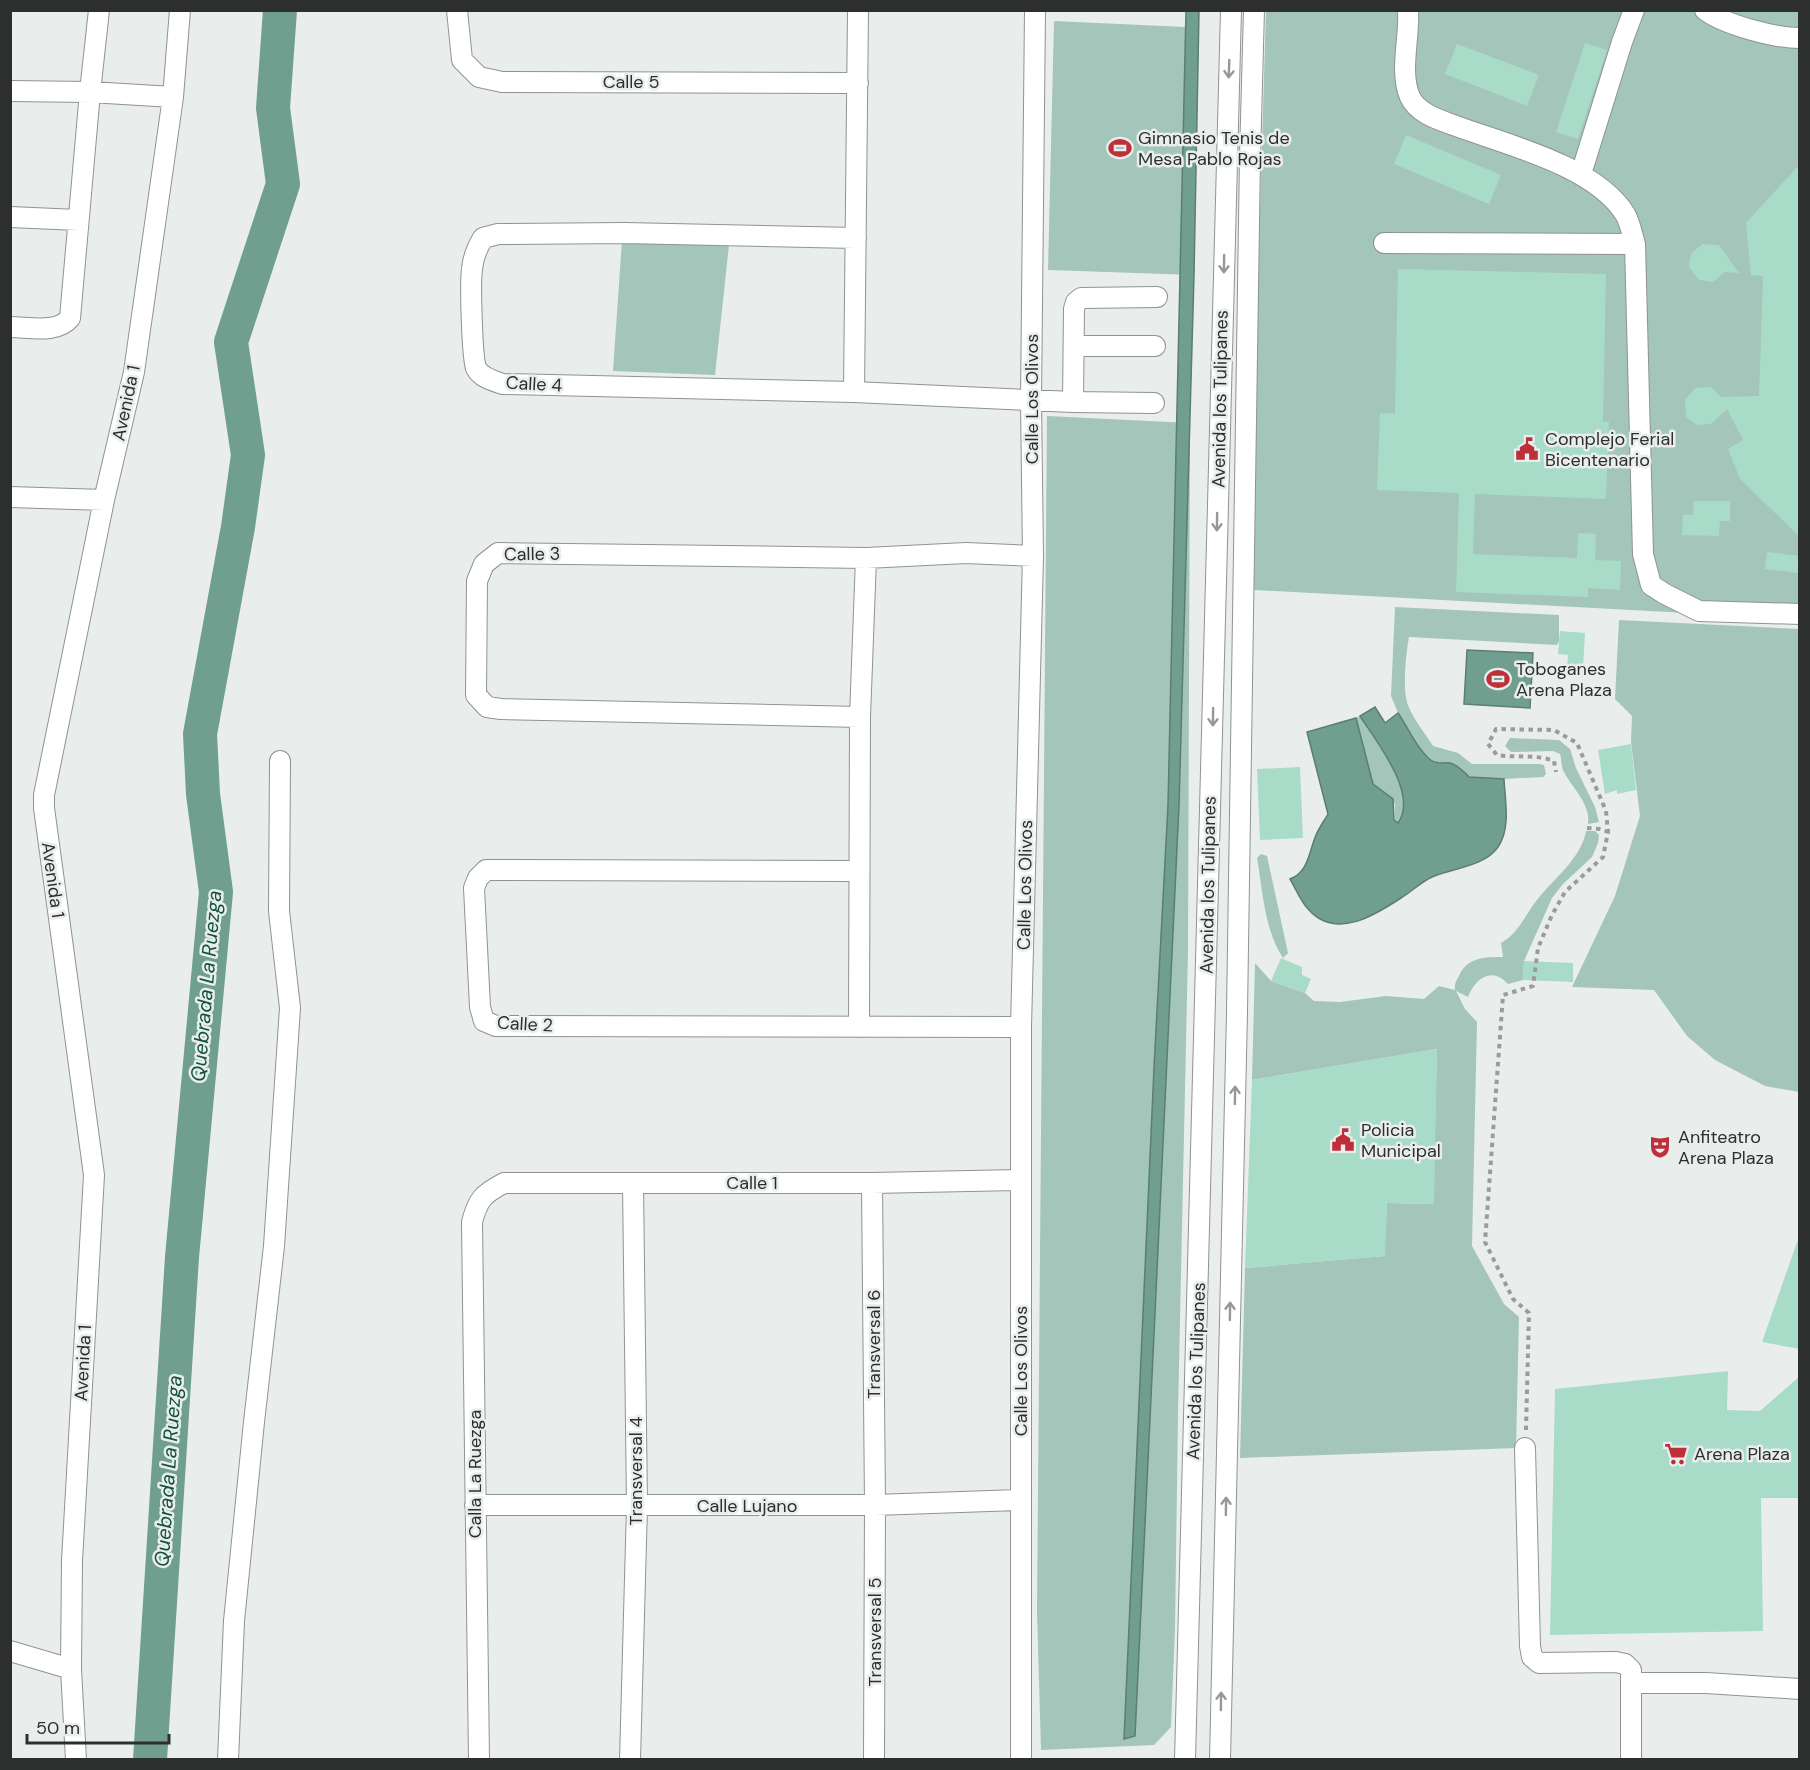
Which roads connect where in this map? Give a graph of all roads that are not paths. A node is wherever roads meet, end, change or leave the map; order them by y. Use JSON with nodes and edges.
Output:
{"nodes":[{"id":1,"x":99,"y":10,"type":"edge"},
{"id":2,"x":180,"y":10,"type":"edge"},
{"id":3,"x":457,"y":10,"type":"edge"},
{"id":4,"x":858,"y":10,"type":"edge"},
{"id":5,"x":1035,"y":10,"type":"edge"},
{"id":6,"x":1231,"y":10,"type":"edge"},
{"id":7,"x":1254,"y":10,"type":"edge"},
{"id":8,"x":1408,"y":10,"type":"edge"},
{"id":9,"x":1634,"y":10,"type":"edge"},
{"id":10,"x":1705,"y":10,"type":"edge"},
{"id":11,"x":1731,"y":17,"type":"edge"},
{"id":12,"x":1800,"y":38,"type":"edge"},
{"id":13,"x":858,"y":83,"type":"junction"},
{"id":14,"x":10,"y":90,"type":"edge"},
{"id":15,"x":90,"y":92,"type":"junction"},
{"id":16,"x":173,"y":97,"type":"junction"},
{"id":17,"x":1581,"y":174,"type":"junction"},
{"id":18,"x":10,"y":217,"type":"edge"},
{"id":19,"x":78,"y":220,"type":"junction"},
{"id":20,"x":856,"y":238,"type":"junction"},
{"id":21,"x":1384,"y":243,"type":"dead end"},
{"id":22,"x":1635,"y":244,"type":"junction"},
{"id":23,"x":1157,"y":297,"type":"dead end"},
{"id":24,"x":10,"y":327,"type":"edge"},
{"id":25,"x":1074,"y":346,"type":"junction"},
{"id":26,"x":1155,"y":346,"type":"dead end"},
{"id":27,"x":854,"y":393,"type":"junction"},
{"id":28,"x":1031,"y":401,"type":"junction"},
{"id":29,"x":1073,"y":402,"type":"junction"},
{"id":30,"x":1154,"y":403,"type":"dead end"},
{"id":31,"x":10,"y":497,"type":"edge"},
{"id":32,"x":104,"y":500,"type":"junction"},
{"id":33,"x":1033,"y":556,"type":"junction"},
{"id":34,"x":866,"y":558,"type":"junction"},
{"id":35,"x":1800,"y":614,"type":"edge"},
{"id":36,"x":860,"y":717,"type":"junction"},
{"id":37,"x":280,"y":761,"type":"dead end"},
{"id":38,"x":858,"y":871,"type":"junction"},
{"id":39,"x":859,"y":1027,"type":"junction"},
{"id":40,"x":1021,"y":1028,"type":"junction"},
{"id":41,"x":1202,"y":1126,"type":"junction"},
{"id":42,"x":1234,"y":1127,"type":"junction"},
{"id":43,"x":1021,"y":1180,"type":"junction"},
{"id":44,"x":633,"y":1183,"type":"junction"},
{"id":45,"x":872,"y":1183,"type":"junction"},
{"id":46,"x":486,"y":1193,"type":"joint"},
{"id":47,"x":1525,"y":1448,"type":"road end"},
{"id":48,"x":1020,"y":1500,"type":"junction"},
{"id":49,"x":475,"y":1505,"type":"junction"},
{"id":50,"x":875,"y":1505,"type":"junction"},
{"id":51,"x":637,"y":1506,"type":"junction"},
{"id":52,"x":10,"y":1651,"type":"edge"},
{"id":53,"x":71,"y":1669,"type":"junction"},
{"id":54,"x":1633,"y":1683,"type":"junction"},
{"id":55,"x":1800,"y":1689,"type":"edge"},
{"id":56,"x":76,"y":1760,"type":"edge"},
{"id":57,"x":228,"y":1760,"type":"edge"},
{"id":58,"x":479,"y":1760,"type":"edge"},
{"id":59,"x":630,"y":1760,"type":"edge"},
{"id":60,"x":874,"y":1760,"type":"edge"},
{"id":61,"x":1021,"y":1760,"type":"edge"},
{"id":62,"x":1185,"y":1760,"type":"edge"},
{"id":63,"x":1220,"y":1760,"type":"edge"},
{"id":64,"x":1631,"y":1760,"type":"edge"}],
"edges":[{"from":1,"to":15,"type":"street"},
{"from":2,"to":16,"type":"street","name":"Avenida 1"},
{"from":3,"to":13,"type":"street","name":"Calle 5"},
{"from":4,"to":13,"type":"street"},
{"from":5,"to":28,"type":"street","name":"Calle Los Olivos"},
{"from":6,"to":41,"type":"street","name":"Avenida los Tulipanes","one_way":true},
{"from":42,"to":7,"type":"street","name":"Avenida los Tulipanes","one_way":true},
{"from":8,"to":17,"type":"street"},
{"from":9,"to":17,"type":"street"},
{"from":10,"to":11,"type":"street"},
{"from":11,"to":12,"type":"street"},
{"from":13,"to":20,"type":"street"},
{"from":14,"to":15,"type":"street"},
{"from":15,"to":16,"type":"street"},
{"from":15,"to":19,"type":"street"},
{"from":16,"to":32,"type":"street","name":"Avenida 1"},
{"from":17,"to":22,"type":"street"},
{"from":18,"to":19,"type":"street"},
{"from":19,"to":24,"type":"street"},
{"from":20,"to":27,"type":"street"},
{"from":20,"to":27,"type":"street","name":"Calle 4"},
{"from":21,"to":22,"type":"street"},
{"from":22,"to":35,"type":"street"},
{"from":23,"to":25,"type":"street"},
{"from":25,"to":26,"type":"street"},
{"from":25,"to":29,"type":"street"},
{"from":27,"to":28,"type":"street","name":"Calle 4"},
{"from":28,"to":29,"type":"street","name":"Calle 4"},
{"from":28,"to":33,"type":"street","name":"Calle Los Olivos"},
{"from":29,"to":30,"type":"street","name":"Calle 4"},
{"from":31,"to":32,"type":"street"},
{"from":32,"to":53,"type":"street","name":"Avenida 1"},
{"from":33,"to":34,"type":"street","name":"Calle 3"},
{"from":33,"to":40,"type":"street","name":"Calle Los Olivos"},
{"from":34,"to":36,"type":"street"},
{"from":34,"to":36,"type":"street","name":"Calle 3"},
{"from":36,"to":38,"type":"street"},
{"from":37,"to":57,"type":"street"},
{"from":38,"to":39,"type":"street"},
{"from":38,"to":39,"type":"street","name":"Calle 2"},
{"from":39,"to":40,"type":"street","name":"Calle 2"},
{"from":40,"to":43,"type":"street","name":"Calle Los Olivos"},
{"from":41,"to":42,"type":"street"},
{"from":41,"to":62,"type":"street","name":"Avenida los Tulipanes"},
{"from":63,"to":42,"type":"street","name":"Avenida los Tulipanes","one_way":true},
{"from":43,"to":45,"type":"street","name":"Calle 1"},
{"from":43,"to":48,"type":"street","name":"Calle Los Olivos"},
{"from":44,"to":45,"type":"street","name":"Calle 1"},
{"from":44,"to":46,"type":"street","name":"Calle 1"},
{"from":44,"to":51,"type":"street","name":"Transversal 4"},
{"from":45,"to":50,"type":"street","name":"Transversal 6"},
{"from":46,"to":49,"type":"street","name":"Calla La Ruezga"},
{"from":47,"to":54,"type":"street"},
{"from":48,"to":50,"type":"street","name":"Calle Lujano"},
{"from":48,"to":61,"type":"street","name":"Calle Los Olivos"},
{"from":49,"to":51,"type":"street","name":"Calle Lujano"},
{"from":49,"to":58,"type":"street","name":"Calla La Ruezga"},
{"from":50,"to":51,"type":"street","name":"Calle Lujano"},
{"from":50,"to":60,"type":"street","name":"Transversal 5"},
{"from":51,"to":59,"type":"street","name":"Transversal 4"},
{"from":52,"to":53,"type":"street"},
{"from":53,"to":56,"type":"street","name":"Avenida 1"},
{"from":54,"to":55,"type":"street"},
{"from":54,"to":64,"type":"street"}]}
